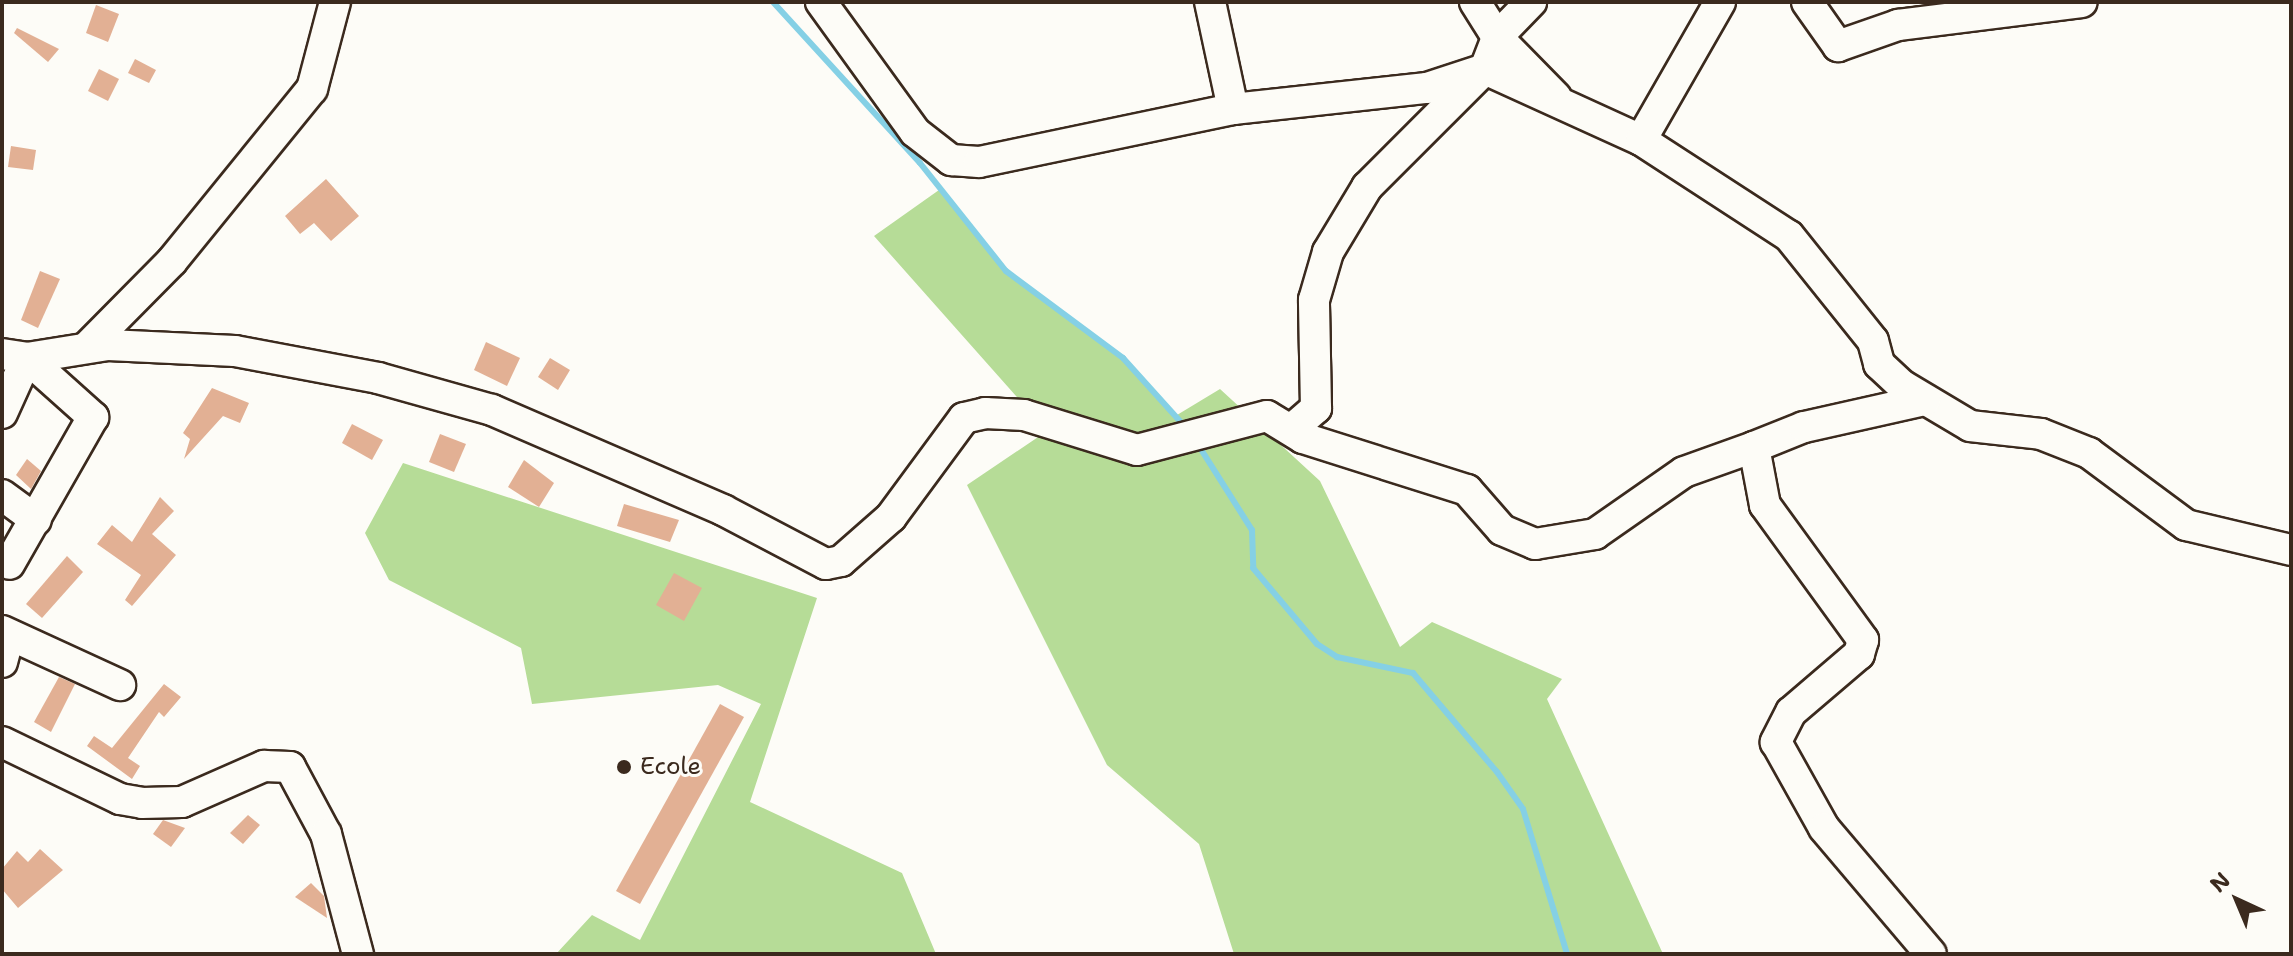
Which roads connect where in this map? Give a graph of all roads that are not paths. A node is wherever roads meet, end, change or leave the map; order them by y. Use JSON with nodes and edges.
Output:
{"nodes":[{"id":1,"x":335,"y":2,"type":"edge"},
{"id":2,"x":821,"y":2,"type":"edge"},
{"id":3,"x":1210,"y":2,"type":"edge"},
{"id":4,"x":1475,"y":2,"type":"edge"},
{"id":5,"x":1531,"y":2,"type":"edge"},
{"id":6,"x":1720,"y":2,"type":"edge"},
{"id":7,"x":1807,"y":2,"type":"edge"},
{"id":8,"x":2082,"y":2,"type":"edge"},
{"id":9,"x":1497,"y":37,"type":"junction"},
{"id":10,"x":1485,"y":69,"type":"junction"},
{"id":11,"x":1557,"y":98,"type":"junction"},
{"id":12,"x":1233,"y":109,"type":"junction"},
{"id":13,"x":1641,"y":140,"type":"junction"},
{"id":14,"x":86,"y":348,"type":"junction"},
{"id":15,"x":14,"y":356,"type":"edge"},
{"id":16,"x":1925,"y":400,"type":"junction"},
{"id":17,"x":2,"y":413,"type":"edge"},
{"id":18,"x":1292,"y":429,"type":"junction"},
{"id":19,"x":1754,"y":447,"type":"junction"},
{"id":20,"x":2,"y":495,"type":"edge"},
{"id":21,"x":36,"y":520,"type":"junction"},
{"id":22,"x":2291,"y":550,"type":"edge"},
{"id":23,"x":9,"y":564,"type":"dead end"},
{"id":24,"x":4,"y":643,"type":"edge"},
{"id":25,"x":120,"y":685,"type":"dead end"},
{"id":26,"x":2,"y":742,"type":"edge"},
{"id":27,"x":358,"y":954,"type":"edge"},
{"id":28,"x":1931,"y":954,"type":"edge"}],
"edges":[{"from":1,"to":14,"type":"street"},
{"from":2,"to":12,"type":"street"},
{"from":3,"to":12,"type":"street"},
{"from":4,"to":9,"type":"street"},
{"from":5,"to":9,"type":"street"},
{"from":6,"to":13,"type":"street"},
{"from":7,"to":8,"type":"street"},
{"from":9,"to":10,"type":"street"},
{"from":9,"to":11,"type":"street"},
{"from":10,"to":11,"type":"street"},
{"from":10,"to":12,"type":"street"},
{"from":10,"to":18,"type":"street"},
{"from":11,"to":13,"type":"street"},
{"from":13,"to":16,"type":"street"},
{"from":14,"to":15,"type":"street"},
{"from":14,"to":18,"type":"street"},
{"from":15,"to":17,"type":"street"},
{"from":15,"to":21,"type":"street"},
{"from":16,"to":19,"type":"street"},
{"from":16,"to":22,"type":"street"},
{"from":18,"to":19,"type":"street"},
{"from":19,"to":28,"type":"street"},
{"from":20,"to":21,"type":"street"},
{"from":21,"to":23,"type":"street"},
{"from":24,"to":25,"type":"street"},
{"from":26,"to":27,"type":"street"}]}
